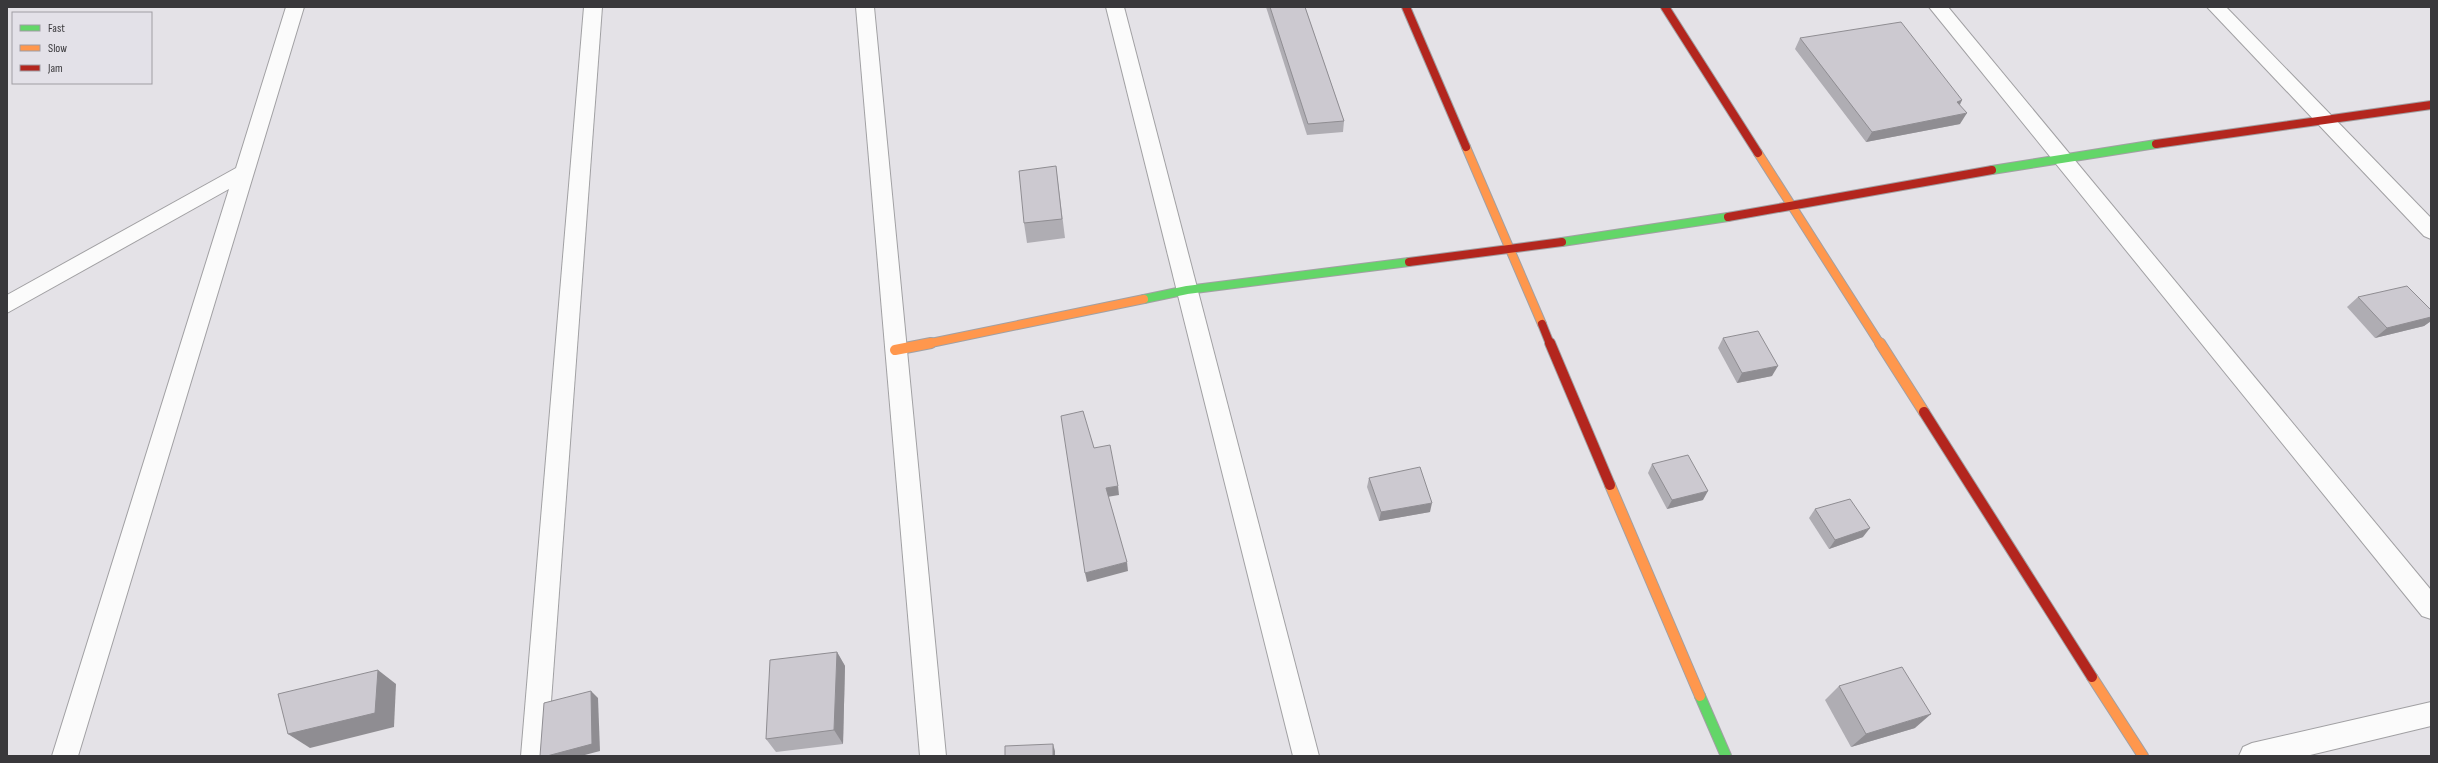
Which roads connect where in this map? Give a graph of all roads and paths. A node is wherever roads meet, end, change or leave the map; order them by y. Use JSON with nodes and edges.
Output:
{"nodes":[{"id":1,"x":295,"y":7,"type":"edge"},
{"id":2,"x":593,"y":7,"type":"edge"},
{"id":3,"x":866,"y":7,"type":"edge"},
{"id":4,"x":1115,"y":7,"type":"edge"},
{"id":5,"x":1406,"y":7,"type":"edge"},
{"id":6,"x":1665,"y":7,"type":"edge"},
{"id":7,"x":1938,"y":7,"type":"edge"},
{"id":8,"x":2216,"y":7,"type":"edge"},
{"id":9,"x":2431,"y":105,"type":"edge"},
{"id":10,"x":2327,"y":122,"type":"junction"},
{"id":11,"x":2061,"y":158,"type":"junction"},
{"id":12,"x":244,"y":172,"type":"junction"},
{"id":13,"x":1791,"y":207,"type":"junction"},
{"id":14,"x":2431,"y":231,"type":"edge"},
{"id":15,"x":1510,"y":250,"type":"junction"},
{"id":16,"x":1187,"y":290,"type":"junction"},
{"id":17,"x":7,"y":305,"type":"edge"},
{"id":18,"x":895,"y":350,"type":"junction"},
{"id":19,"x":2431,"y":608,"type":"edge"},
{"id":20,"x":2431,"y":714,"type":"edge"},
{"id":21,"x":65,"y":756,"type":"edge"},
{"id":22,"x":534,"y":756,"type":"edge"},
{"id":23,"x":933,"y":756,"type":"edge"},
{"id":24,"x":1306,"y":756,"type":"edge"},
{"id":25,"x":1726,"y":756,"type":"edge"},
{"id":26,"x":2143,"y":756,"type":"edge"},
{"id":27,"x":2252,"y":756,"type":"edge"}],
"edges":[{"from":1,"to":12,"type":"street"},
{"from":2,"to":22,"type":"street"},
{"from":3,"to":18,"type":"street"},
{"from":4,"to":16,"type":"street"},
{"from":5,"to":15,"type":"street"},
{"from":6,"to":13,"type":"street"},
{"from":7,"to":11,"type":"street"},
{"from":8,"to":10,"type":"street"},
{"from":9,"to":10,"type":"street"},
{"from":10,"to":11,"type":"street"},
{"from":10,"to":14,"type":"street"},
{"from":11,"to":13,"type":"street"},
{"from":11,"to":19,"type":"street"},
{"from":12,"to":17,"type":"street"},
{"from":12,"to":21,"type":"street"},
{"from":13,"to":15,"type":"street"},
{"from":13,"to":26,"type":"street"},
{"from":15,"to":16,"type":"street"},
{"from":15,"to":25,"type":"street"},
{"from":16,"to":18,"type":"street"},
{"from":16,"to":24,"type":"street"},
{"from":18,"to":23,"type":"street"},
{"from":20,"to":27,"type":"street"}]}
